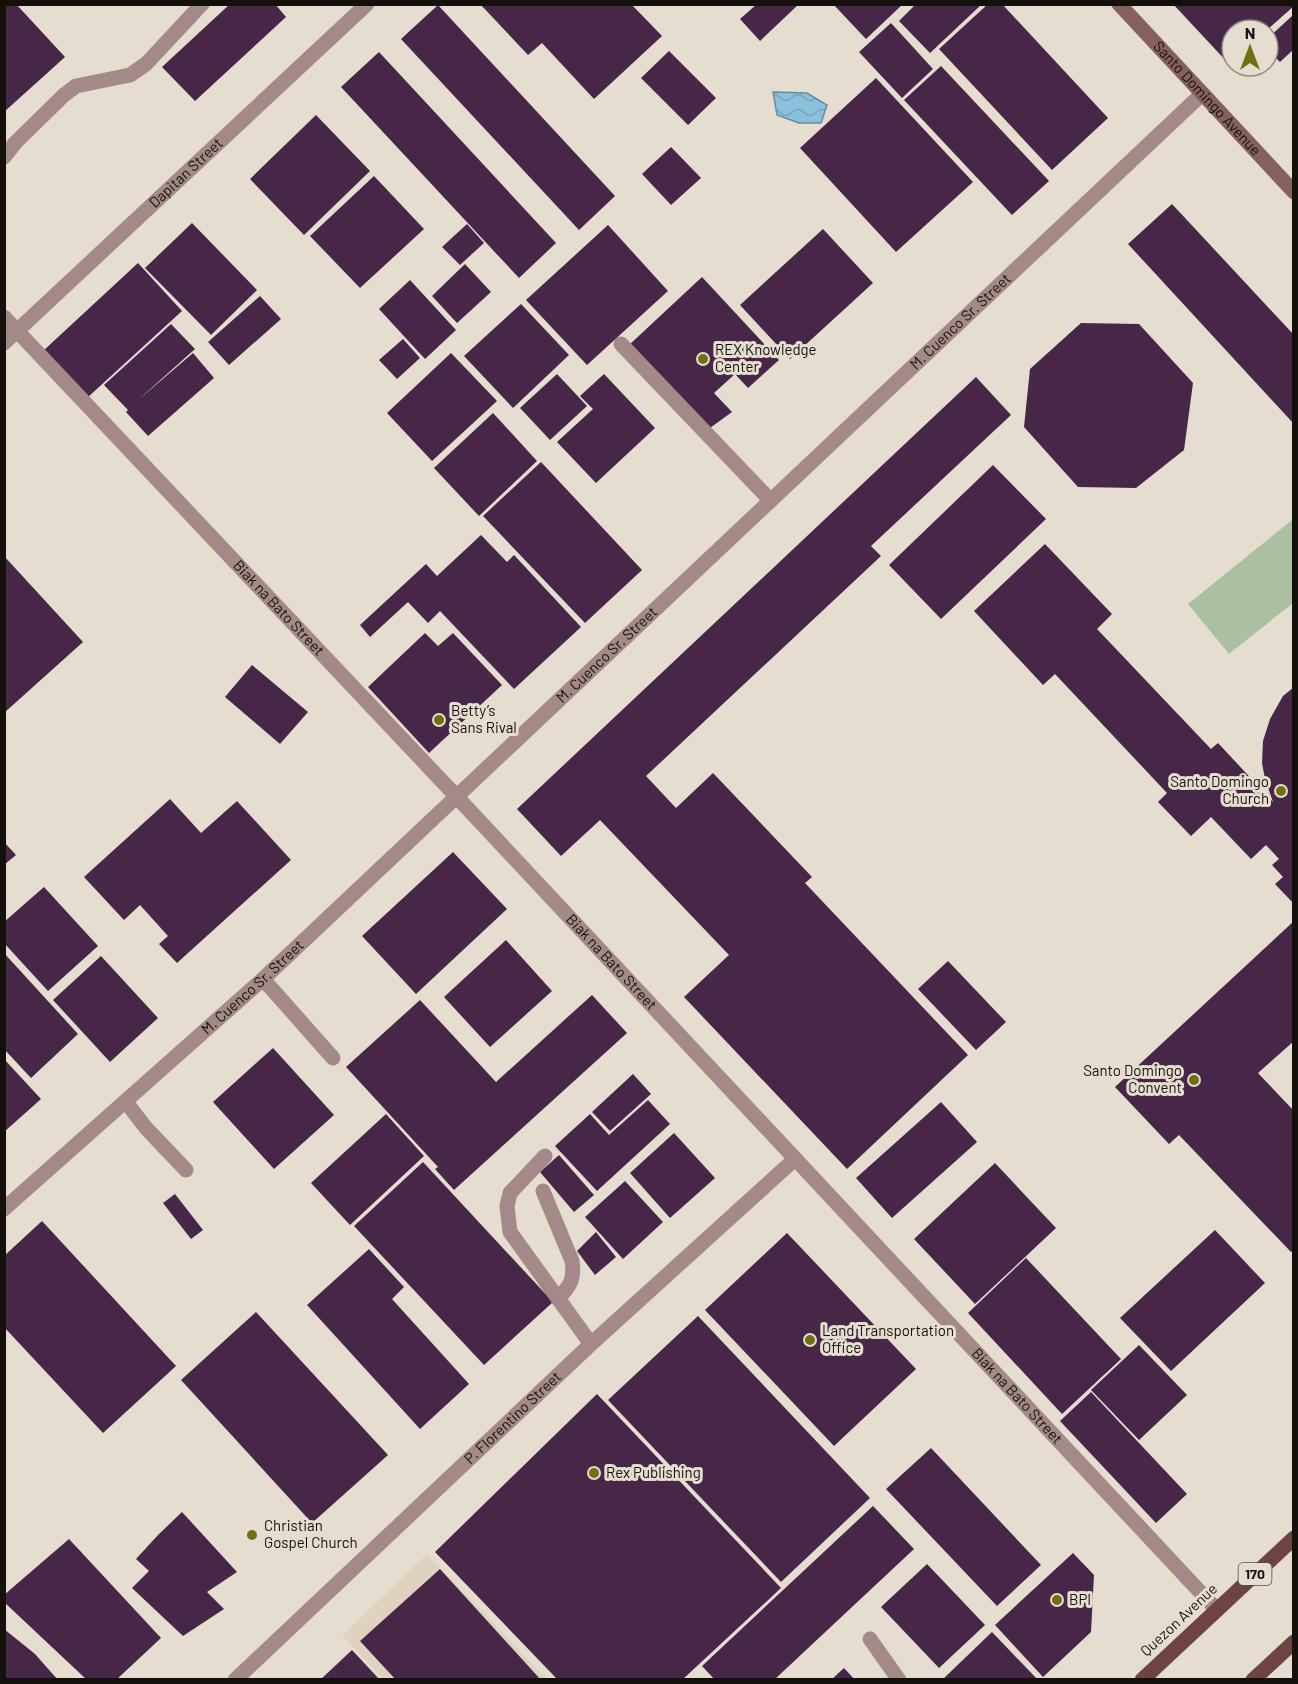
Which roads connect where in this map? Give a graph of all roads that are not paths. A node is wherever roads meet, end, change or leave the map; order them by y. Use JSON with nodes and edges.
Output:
{"nodes":[{"id":1,"x":202,"y":4,"type":"edge"},
{"id":2,"x":367,"y":4,"type":"edge"},
{"id":3,"x":1119,"y":4,"type":"edge"},
{"id":4,"x":1202,"y":94,"type":"junction"},
{"id":5,"x":4,"y":157,"type":"edge"},
{"id":6,"x":1293,"y":192,"type":"edge"},
{"id":7,"x":4,"y":317,"type":"edge"},
{"id":8,"x":17,"y":331,"type":"junction"},
{"id":9,"x":4,"y":343,"type":"edge"},
{"id":10,"x":621,"y":344,"type":"dead end"},
{"id":11,"x":770,"y":500,"type":"junction"},
{"id":12,"x":456,"y":795,"type":"junction"},
{"id":13,"x":263,"y":979,"type":"junction"},
{"id":14,"x":333,"y":1058,"type":"dead end"},
{"id":15,"x":126,"y":1102,"type":"junction"},
{"id":16,"x":545,"y":1156,"type":"dead end"},
{"id":17,"x":795,"y":1159,"type":"junction"},
{"id":18,"x":186,"y":1170,"type":"dead end"},
{"id":19,"x":543,"y":1191,"type":"dead end"},
{"id":20,"x":4,"y":1209,"type":"edge"},
{"id":21,"x":558,"y":1299,"type":"junction"},
{"id":22,"x":591,"y":1344,"type":"junction"},
{"id":23,"x":1293,"y":1538,"type":"edge"},
{"id":24,"x":1217,"y":1610,"type":"junction"},
{"id":25,"x":870,"y":1638,"type":"dead end"},
{"id":26,"x":1293,"y":1641,"type":"edge"},
{"id":27,"x":235,"y":1680,"type":"edge"},
{"id":28,"x":899,"y":1680,"type":"edge"},
{"id":29,"x":1142,"y":1680,"type":"edge"},
{"id":30,"x":1253,"y":1680,"type":"edge"}],
"edges":[{"from":1,"to":5,"type":"street"},
{"from":2,"to":8,"type":"street","name":"Dapitan Street"},
{"from":3,"to":4,"type":"main road","name":"Santo Domingo Avenue"},
{"from":4,"to":6,"type":"main road","name":"Santo Domingo Avenue"},
{"from":4,"to":11,"type":"street","name":"M. Cuenco Sr. Street"},
{"from":7,"to":8,"type":"street","name":"Biak na Bato Street"},
{"from":8,"to":9,"type":"street","name":"Dapitan Street"},
{"from":8,"to":12,"type":"street","name":"Biak na Bato Street"},
{"from":10,"to":11,"type":"street"},
{"from":11,"to":12,"type":"street","name":"M. Cuenco Sr. Street"},
{"from":12,"to":13,"type":"street","name":"M. Cuenco Sr. Street"},
{"from":12,"to":17,"type":"street","name":"Biak na Bato Street"},
{"from":13,"to":14,"type":"street"},
{"from":13,"to":15,"type":"street","name":"M. Cuenco Sr. Street"},
{"from":15,"to":18,"type":"street"},
{"from":15,"to":20,"type":"street","name":"M. Cuenco Sr. Street"},
{"from":16,"to":21,"type":"street"},
{"from":17,"to":22,"type":"street","name":"P. Florentino Street"},
{"from":17,"to":24,"type":"street","name":"Biak na Bato Street"},
{"from":19,"to":21,"type":"street"},
{"from":21,"to":22,"type":"street"},
{"from":22,"to":27,"type":"street","name":"P. Florentino Street"},
{"from":23,"to":24,"type":"main road","name":"Quezon Avenue","number":"170"},
{"from":24,"to":29,"type":"main road","name":"Quezon Avenue","number":"170"},
{"from":25,"to":28,"type":"street"},
{"from":26,"to":30,"type":"main road"}]}
